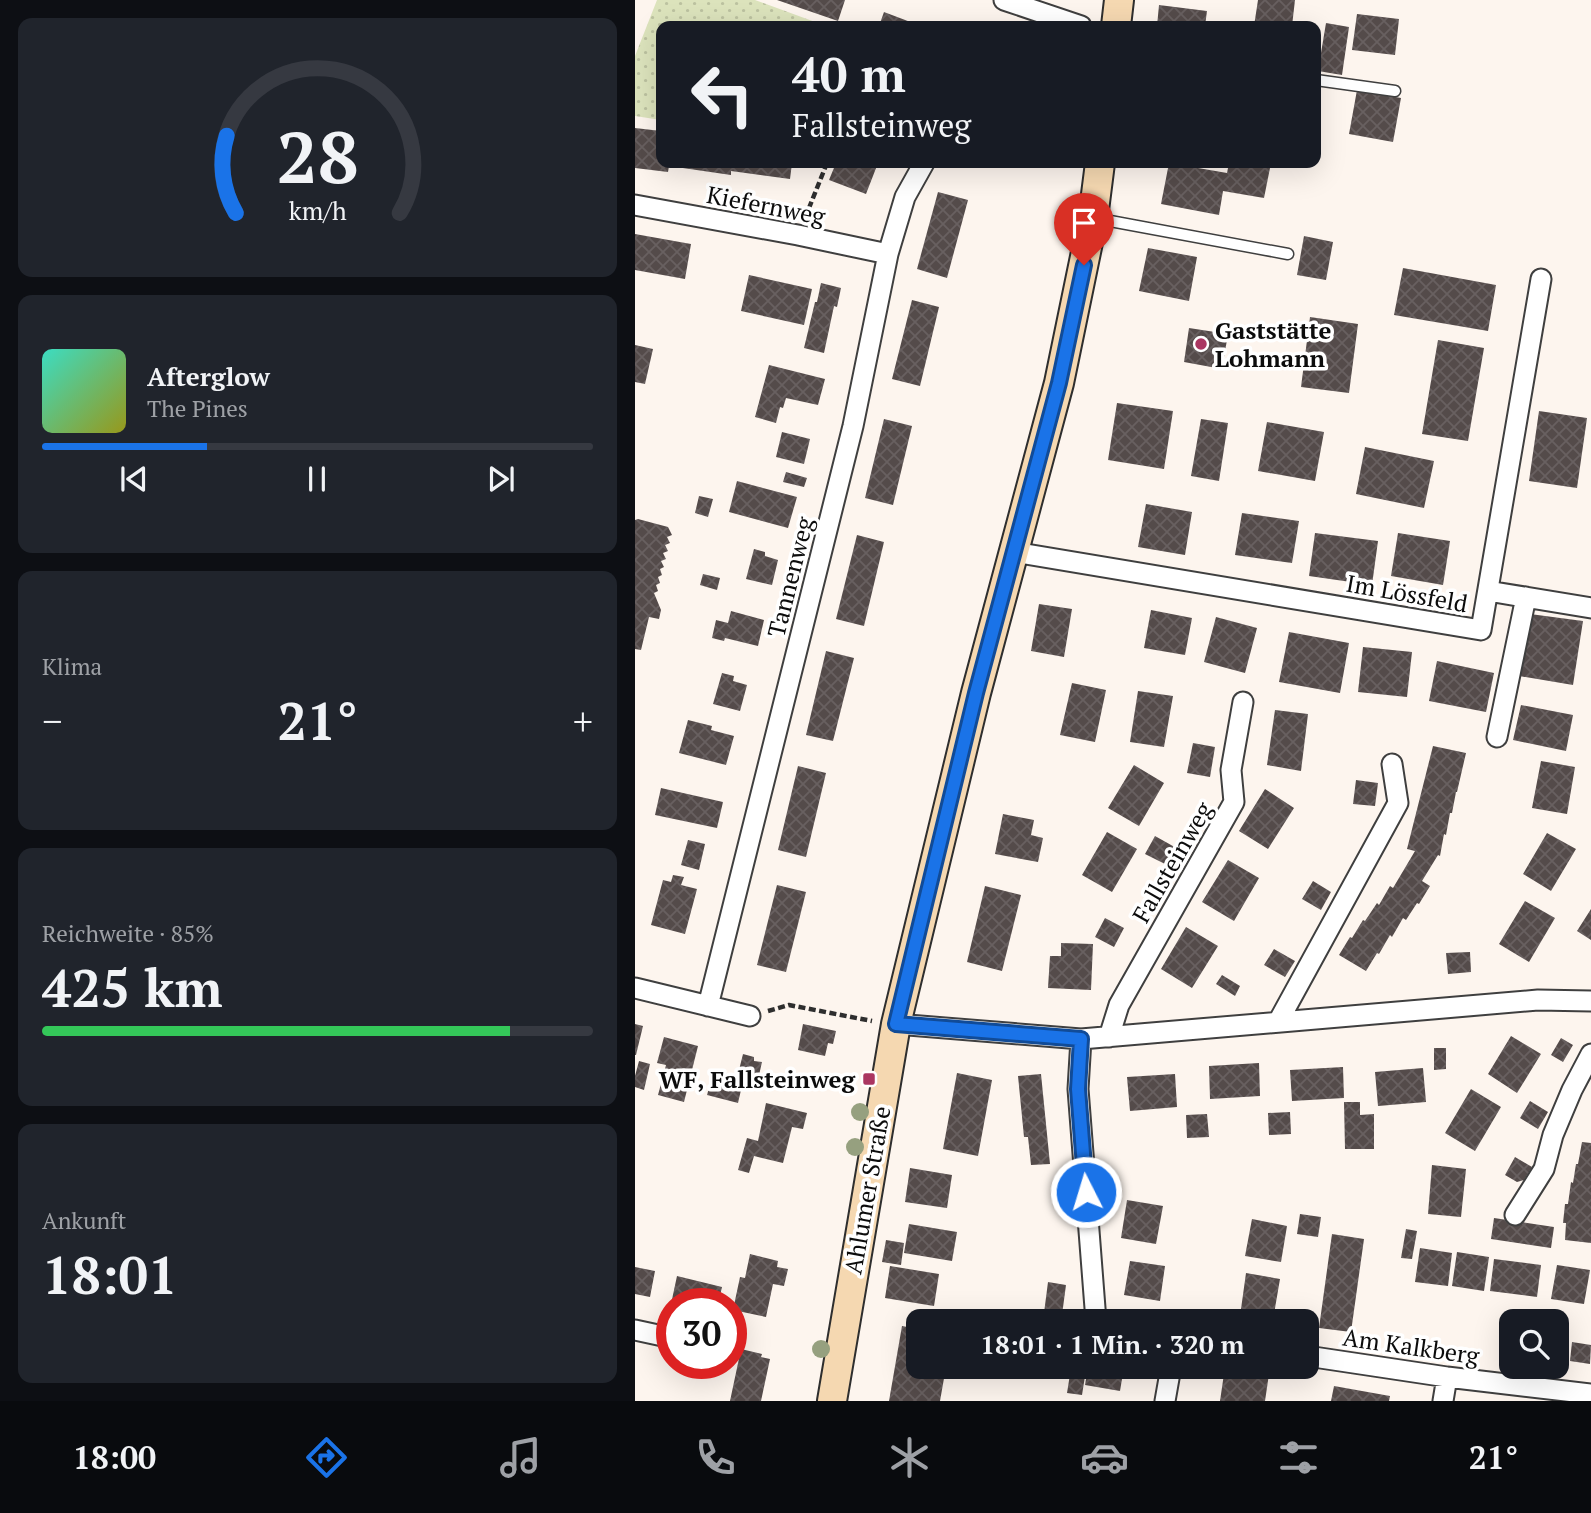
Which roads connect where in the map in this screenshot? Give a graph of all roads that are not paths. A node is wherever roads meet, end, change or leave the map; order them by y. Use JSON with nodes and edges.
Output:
{"nodes":[{"id":1,"x":1004,"y":0,"type":"edge"},
{"id":2,"x":1119,"y":0,"type":"edge"},
{"id":3,"x":1066,"y":21,"type":"edge"},
{"id":4,"x":1117,"y":21,"type":"edge"},
{"id":5,"x":1321,"y":81,"type":"edge"},
{"id":6,"x":1395,"y":91,"type":"dead end"},
{"id":7,"x":921,"y":168,"type":"edge"},
{"id":8,"x":1099,"y":168,"type":"edge"},
{"id":9,"x":635,"y":205,"type":"edge"},
{"id":10,"x":1093,"y":218,"type":"junction"},
{"id":11,"x":888,"y":254,"type":"junction"},
{"id":12,"x":1288,"y":254,"type":"dead end"},
{"id":13,"x":1541,"y":279,"type":"dead end"},
{"id":14,"x":1014,"y":552,"type":"junction"},
{"id":15,"x":1488,"y":591,"type":"junction"},
{"id":16,"x":1526,"y":597,"type":"junction"},
{"id":17,"x":1591,"y":608,"type":"edge"},
{"id":18,"x":1243,"y":702,"type":"dead end"},
{"id":19,"x":1497,"y":737,"type":"dead end"},
{"id":20,"x":1392,"y":764,"type":"dead end"},
{"id":21,"x":635,"y":988,"type":"edge"},
{"id":22,"x":1588,"y":995,"type":"edge"},
{"id":23,"x":708,"y":1006,"type":"junction"},
{"id":24,"x":750,"y":1016,"type":"road end"},
{"id":25,"x":883,"y":1022,"type":"junction"},
{"id":26,"x":1278,"y":1022,"type":"junction"},
{"id":27,"x":1109,"y":1037,"type":"junction"},
{"id":28,"x":1081,"y":1039,"type":"junction"},
{"id":29,"x":1591,"y":1054,"type":"edge"},
{"id":30,"x":1515,"y":1215,"type":"dead end"},
{"id":31,"x":1095,"y":1309,"type":"edge"},
{"id":32,"x":635,"y":1330,"type":"edge"},
{"id":33,"x":656,"y":1335,"type":"edge"},
{"id":34,"x":1319,"y":1358,"type":"edge"},
{"id":35,"x":1447,"y":1377,"type":"junction"},
{"id":36,"x":1169,"y":1379,"type":"edge"},
{"id":37,"x":1591,"y":1394,"type":"edge"},
{"id":38,"x":832,"y":1401,"type":"edge"},
{"id":39,"x":1165,"y":1401,"type":"edge"},
{"id":40,"x":1443,"y":1401,"type":"edge"}],
"edges":[{"from":1,"to":3,"type":"street"},
{"from":2,"to":4,"type":"main road"},
{"from":5,"to":6,"type":"lane"},
{"from":7,"to":11,"type":"street","name":"Tannenweg"},
{"from":8,"to":10,"type":"main road","name":"Ahlumer Straße"},
{"from":9,"to":11,"type":"street","name":"Kiefernweg"},
{"from":10,"to":12,"type":"lane"},
{"from":10,"to":14,"type":"main road","name":"Ahlumer Straße"},
{"from":11,"to":23,"type":"street","name":"Tannenweg"},
{"from":13,"to":15,"type":"street","name":"Im Lössfeld"},
{"from":14,"to":15,"type":"street","name":"Im Lössfeld"},
{"from":14,"to":25,"type":"main road","name":"Ahlumer Straße"},
{"from":15,"to":16,"type":"street"},
{"from":16,"to":17,"type":"street"},
{"from":16,"to":19,"type":"street"},
{"from":18,"to":27,"type":"street","name":"Fallsteinweg"},
{"from":20,"to":26,"type":"street"},
{"from":21,"to":23,"type":"street"},
{"from":22,"to":26,"type":"street"},
{"from":23,"to":24,"type":"street"},
{"from":25,"to":28,"type":"street"},
{"from":25,"to":38,"type":"main road","name":"Ahlumer Straße"},
{"from":26,"to":27,"type":"street"},
{"from":27,"to":28,"type":"street"},
{"from":28,"to":31,"type":"street"},
{"from":29,"to":30,"type":"street"},
{"from":32,"to":33,"type":"street"},
{"from":34,"to":35,"type":"street","name":"Am Kalkberg"},
{"from":35,"to":37,"type":"street","name":"Am Kalkberg"},
{"from":35,"to":40,"type":"street"},
{"from":36,"to":39,"type":"street"}]}
